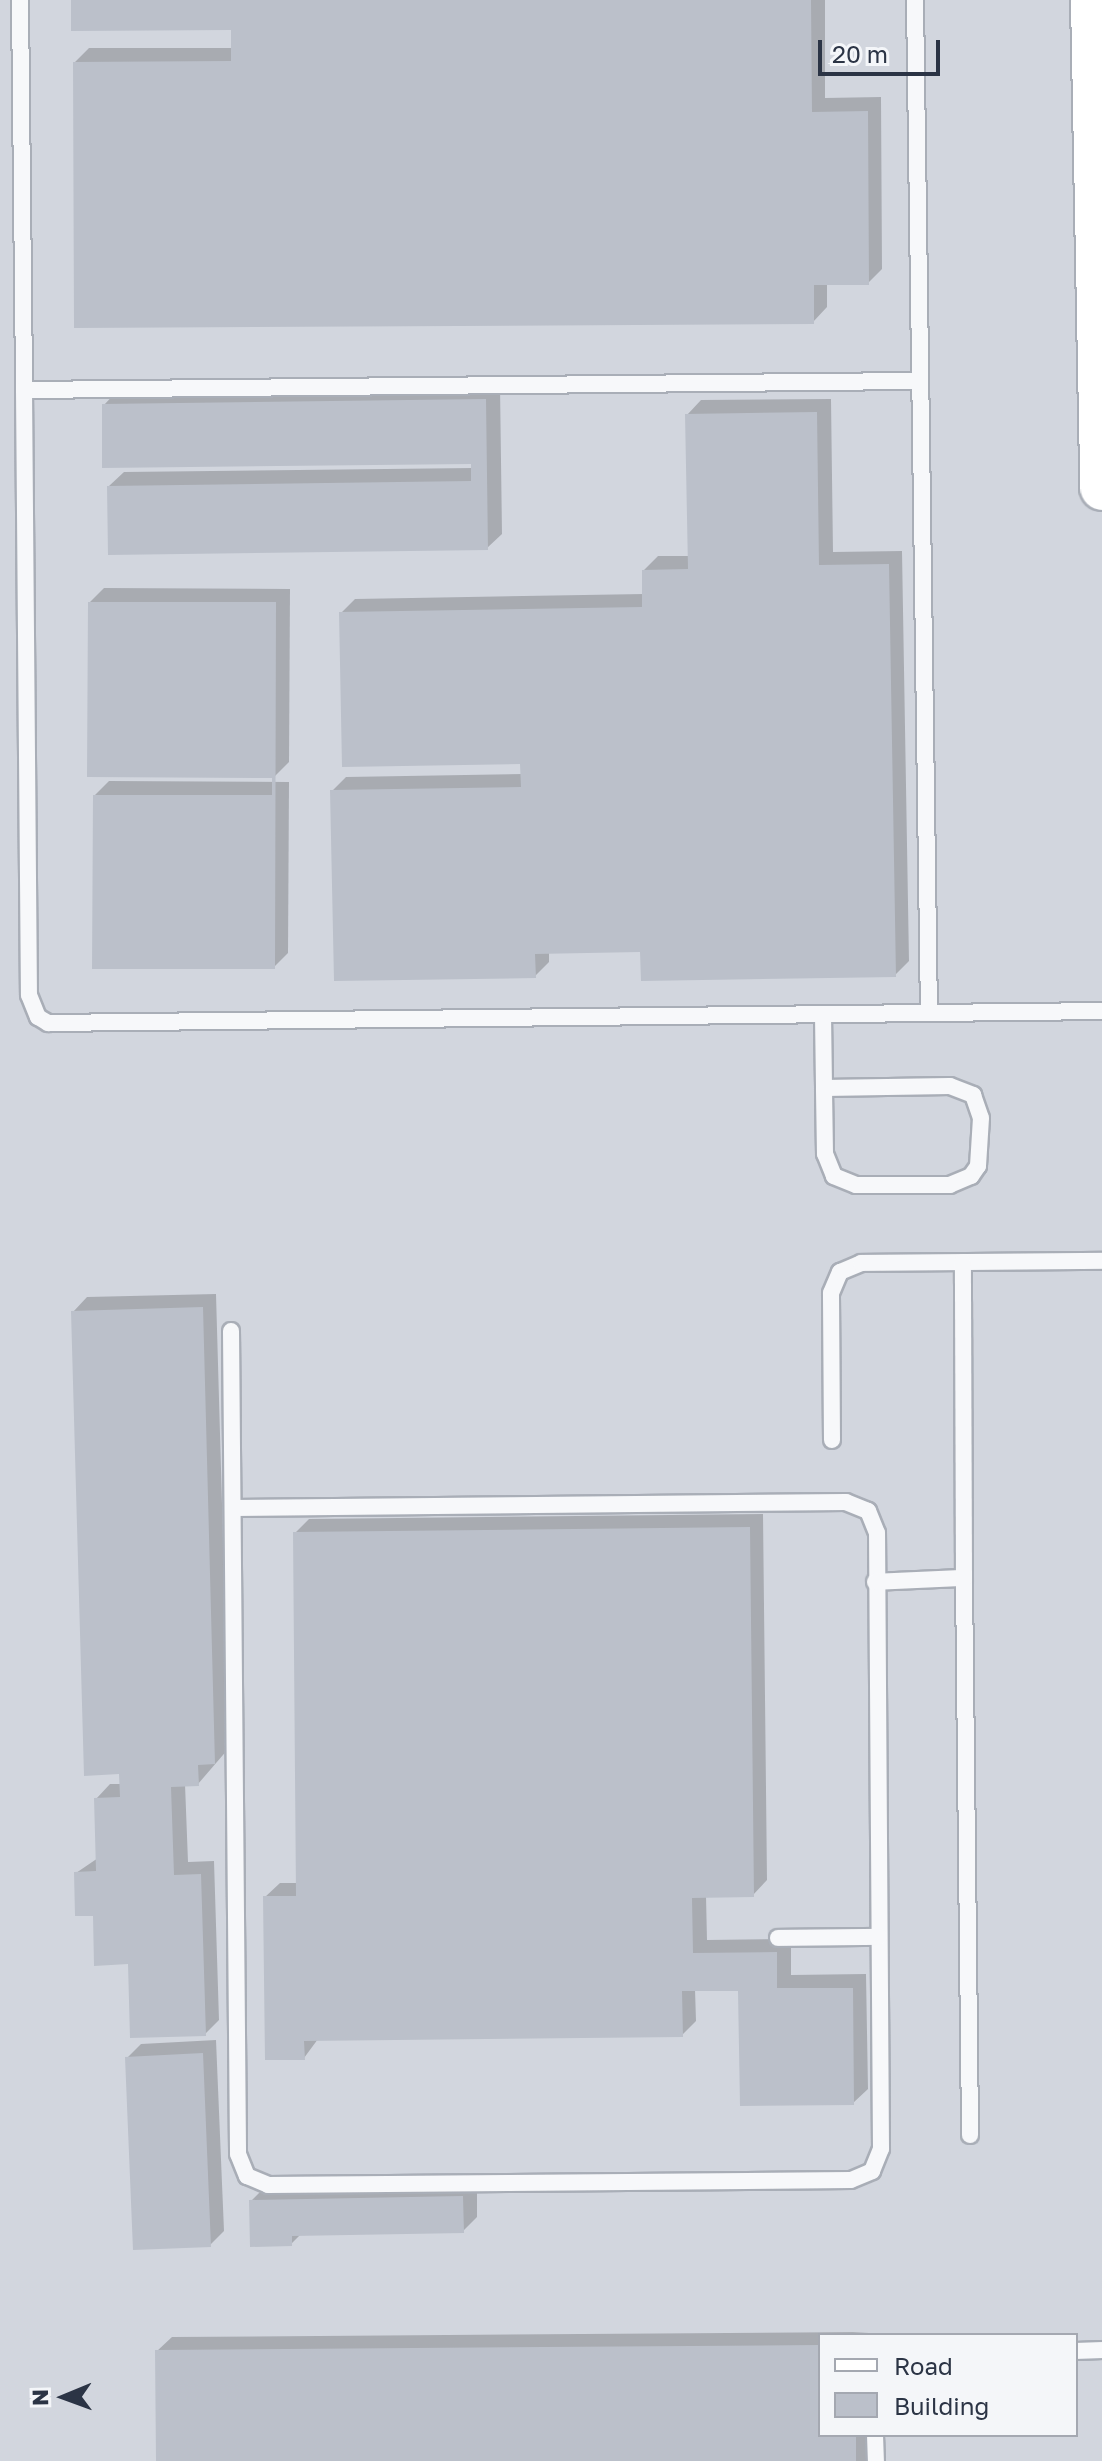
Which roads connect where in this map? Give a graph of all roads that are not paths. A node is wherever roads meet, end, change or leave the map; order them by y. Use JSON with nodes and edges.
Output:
{"nodes":[{"id":1,"x":20,"y":0,"type":"edge"},
{"id":2,"x":915,"y":0,"type":"edge"},
{"id":3,"x":1093,"y":0,"type":"edge"},
{"id":4,"x":920,"y":381,"type":"junction"},
{"id":5,"x":24,"y":390,"type":"junction"},
{"id":6,"x":1102,"y":488,"type":"edge"},
{"id":7,"x":1102,"y":1011,"type":"edge"},
{"id":8,"x":929,"y":1013,"type":"junction"},
{"id":9,"x":823,"y":1015,"type":"junction"},
{"id":10,"x":824,"y":1088,"type":"junction"},
{"id":11,"x":1102,"y":1261,"type":"edge"},
{"id":12,"x":963,"y":1262,"type":"junction"},
{"id":13,"x":231,"y":1331,"type":"dead end"},
{"id":14,"x":832,"y":1440,"type":"dead end"},
{"id":15,"x":234,"y":1508,"type":"junction"},
{"id":16,"x":964,"y":1578,"type":"junction"},
{"id":17,"x":875,"y":1582,"type":"junction"},
{"id":18,"x":879,"y":1937,"type":"junction"},
{"id":19,"x":778,"y":1938,"type":"dead end"},
{"id":20,"x":970,"y":2135,"type":"dead end"},
{"id":21,"x":1102,"y":2350,"type":"edge"},
{"id":22,"x":1078,"y":2351,"type":"edge"},
{"id":23,"x":875,"y":2437,"type":"edge"},
{"id":24,"x":876,"y":2461,"type":"edge"}],
"edges":[{"from":1,"to":5,"type":"lane"},
{"from":2,"to":4,"type":"lane"},
{"from":3,"to":6,"type":"street"},
{"from":4,"to":5,"type":"lane"},
{"from":4,"to":8,"type":"lane"},
{"from":5,"to":9,"type":"lane"},
{"from":7,"to":8,"type":"lane"},
{"from":8,"to":9,"type":"lane"},
{"from":9,"to":10,"type":"lane"},
{"from":10,"to":10,"type":"lane"},
{"from":11,"to":12,"type":"lane"},
{"from":12,"to":14,"type":"lane"},
{"from":12,"to":16,"type":"lane"},
{"from":13,"to":15,"type":"lane"},
{"from":15,"to":17,"type":"lane"},
{"from":15,"to":18,"type":"lane"},
{"from":16,"to":17,"type":"lane"},
{"from":16,"to":20,"type":"lane"},
{"from":17,"to":18,"type":"lane"},
{"from":18,"to":19,"type":"lane"},
{"from":21,"to":22,"type":"lane"},
{"from":23,"to":24,"type":"lane"}]}
